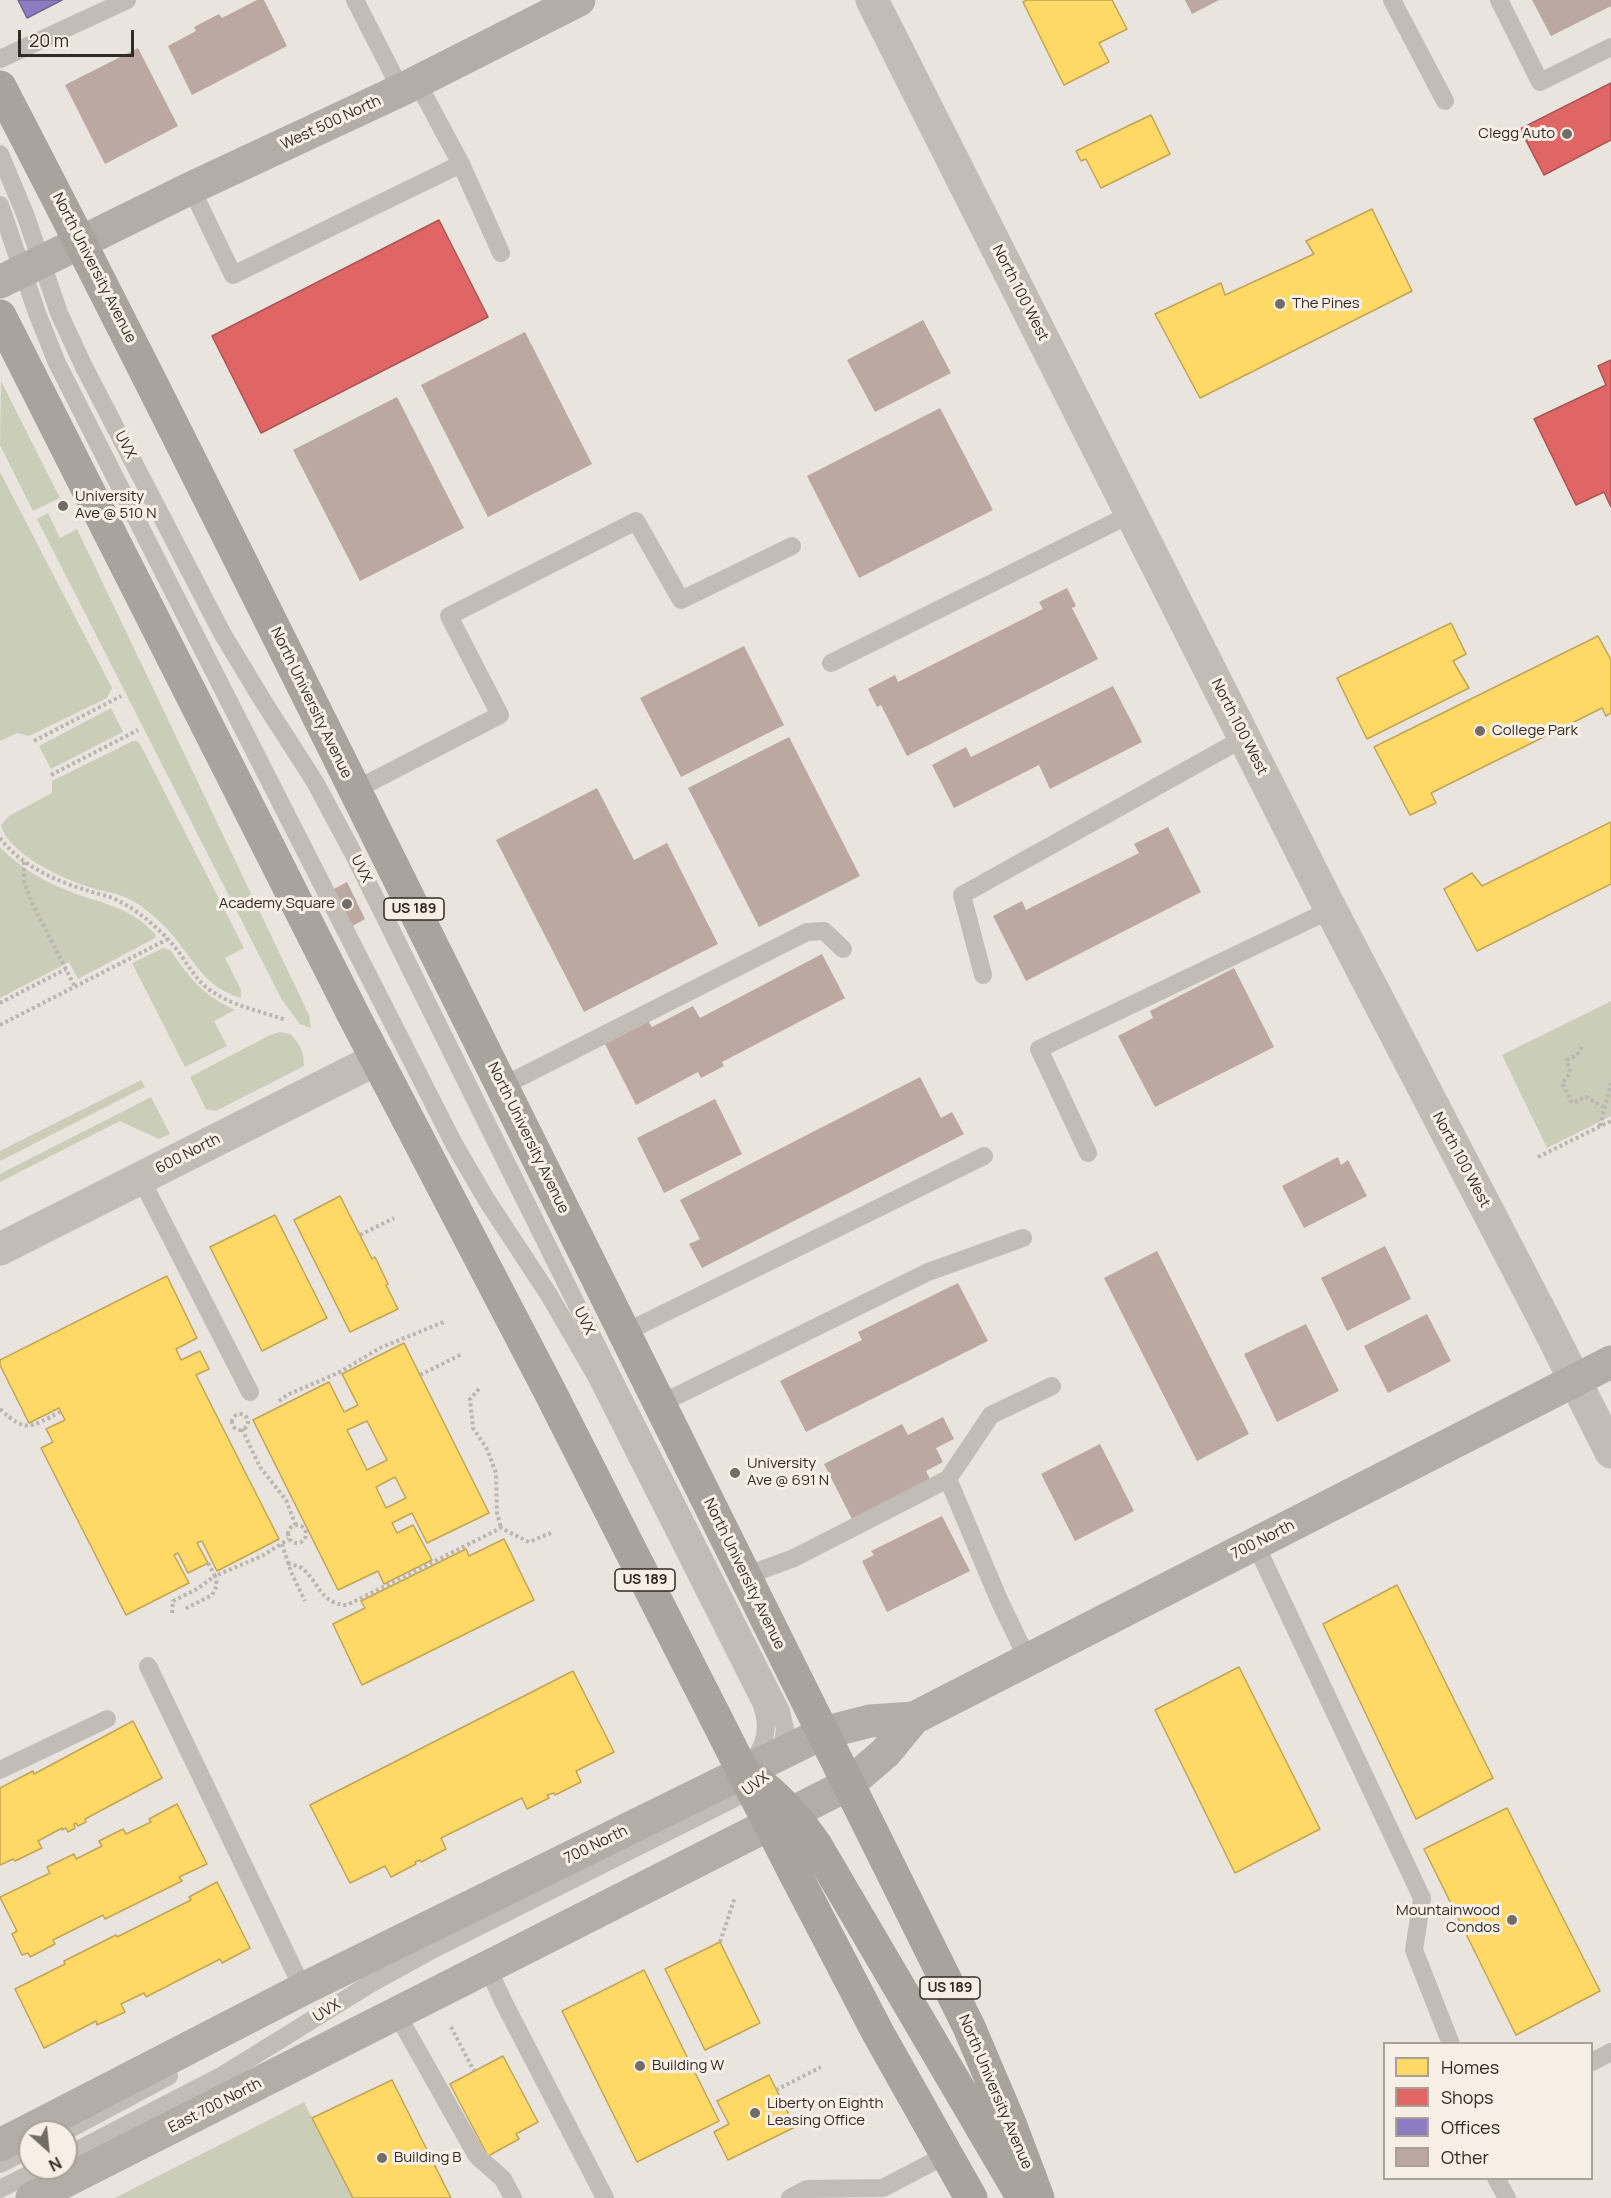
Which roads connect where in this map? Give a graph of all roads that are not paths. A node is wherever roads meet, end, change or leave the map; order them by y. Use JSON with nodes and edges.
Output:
{"nodes":[{"id":1,"x":127,"y":0,"type":"edge"},
{"id":2,"x":355,"y":0,"type":"edge"},
{"id":3,"x":579,"y":0,"type":"edge"},
{"id":4,"x":872,"y":0,"type":"edge"},
{"id":5,"x":1392,"y":0,"type":"edge"},
{"id":6,"x":1499,"y":0,"type":"edge"},
{"id":7,"x":1611,"y":47,"type":"edge"},
{"id":8,"x":0,"y":59,"type":"edge"},
{"id":9,"x":409,"y":86,"type":"junction"},
{"id":10,"x":0,"y":87,"type":"edge"},
{"id":11,"x":1445,"y":101,"type":"dead end"},
{"id":12,"x":0,"y":154,"type":"edge"},
{"id":13,"x":462,"y":164,"type":"junction"},
{"id":14,"x":191,"y":188,"type":"junction"},
{"id":15,"x":0,"y":205,"type":"edge"},
{"id":16,"x":81,"y":241,"type":"junction"},
{"id":17,"x":501,"y":253,"type":"dead end"},
{"id":18,"x":21,"y":271,"type":"edge"},
{"id":19,"x":0,"y":316,"type":"edge"},
{"id":20,"x":1131,"y":514,"type":"junction"},
{"id":21,"x":792,"y":546,"type":"dead end"},
{"id":22,"x":831,"y":663,"type":"dead end"},
{"id":23,"x":1244,"y":738,"type":"junction"},
{"id":24,"x":355,"y":790,"type":"junction"},
{"id":25,"x":1330,"y":910,"type":"junction"},
{"id":26,"x":843,"y":949,"type":"dead end"},
{"id":27,"x":983,"y":975,"type":"dead end"},
{"id":28,"x":377,"y":1059,"type":"junction"},
{"id":29,"x":503,"y":1086,"type":"junction"},
{"id":30,"x":1088,"y":1154,"type":"dead end"},
{"id":31,"x":984,"y":1156,"type":"dead end"},
{"id":32,"x":141,"y":1179,"type":"junction"},
{"id":33,"x":1023,"y":1238,"type":"dead end"},
{"id":34,"x":0,"y":1250,"type":"edge"},
{"id":35,"x":624,"y":1333,"type":"junction"},
{"id":36,"x":1611,"y":1362,"type":"edge"},
{"id":37,"x":1575,"y":1380,"type":"junction"},
{"id":38,"x":1052,"y":1386,"type":"dead end"},
{"id":39,"x":250,"y":1392,"type":"dead end"},
{"id":40,"x":660,"y":1404,"type":"junction"},
{"id":41,"x":1611,"y":1452,"type":"edge"},
{"id":42,"x":948,"y":1479,"type":"junction"},
{"id":43,"x":1255,"y":1544,"type":"junction"},
{"id":44,"x":745,"y":1576,"type":"junction"},
{"id":45,"x":1028,"y":1660,"type":"junction"},
{"id":46,"x":148,"y":1666,"type":"dead end"},
{"id":47,"x":914,"y":1718,"type":"junction"},
{"id":48,"x":107,"y":1719,"type":"dead end"},
{"id":49,"x":823,"y":1733,"type":"junction"},
{"id":50,"x":782,"y":1753,"type":"junction"},
{"id":51,"x":0,"y":1770,"type":"edge"},
{"id":52,"x":752,"y":1782,"type":"junction"},
{"id":53,"x":849,"y":1784,"type":"junction"},
{"id":54,"x":781,"y":1819,"type":"junction"},
{"id":55,"x":488,"y":1968,"type":"junction"},
{"id":56,"x":294,"y":1994,"type":"junction"},
{"id":57,"x":398,"y":2014,"type":"junction"},
{"id":58,"x":1451,"y":2042,"type":"edge"},
{"id":59,"x":1611,"y":2052,"type":"edge"},
{"id":60,"x":1593,"y":2061,"type":"edge"},
{"id":61,"x":78,"y":2124,"type":"edge"},
{"id":62,"x":0,"y":2145,"type":"edge"},
{"id":63,"x":78,"y":2150,"type":"edge"},
{"id":64,"x":18,"y":2155,"type":"edge"},
{"id":65,"x":946,"y":2155,"type":"junction"},
{"id":66,"x":0,"y":2164,"type":"edge"},
{"id":67,"x":18,"y":2180,"type":"edge"},
{"id":68,"x":1497,"y":2180,"type":"edge"},
{"id":69,"x":0,"y":2189,"type":"edge"},
{"id":70,"x":33,"y":2198,"type":"edge"},
{"id":71,"x":513,"y":2198,"type":"edge"},
{"id":72,"x":605,"y":2198,"type":"edge"},
{"id":73,"x":790,"y":2198,"type":"edge"},
{"id":74,"x":971,"y":2198,"type":"edge"},
{"id":75,"x":1023,"y":2198,"type":"edge"},
{"id":76,"x":1038,"y":2198,"type":"edge"},
{"id":77,"x":1507,"y":2198,"type":"edge"}],
"edges":[{"from":1,"to":8,"type":"lane"},
{"from":2,"to":9,"type":"lane"},
{"from":3,"to":9,"type":"main road","name":"West 500 North"},
{"from":4,"to":20,"type":"street","name":"North 100 West"},
{"from":5,"to":11,"type":"lane"},
{"from":6,"to":7,"type":"lane"},
{"from":9,"to":13,"type":"lane"},
{"from":9,"to":14,"type":"main road","name":"West 500 North"},
{"from":10,"to":16,"type":"highway","name":"North University Avenue","number":"US 189"},
{"from":12,"to":18,"type":"lane","name":"UVX"},
{"from":13,"to":14,"type":"lane"},
{"from":13,"to":17,"type":"lane"},
{"from":14,"to":16,"type":"main road","name":"West 500 North"},
{"from":15,"to":18,"type":"lane","name":"UVX"},
{"from":16,"to":18,"type":"main road","name":"West 500 North"},
{"from":16,"to":24,"type":"highway","name":"North University Avenue","number":"US 189"},
{"from":18,"to":50,"type":"lane","name":"UVX"},
{"from":18,"to":52,"type":"lane","name":"UVX"},
{"from":19,"to":28,"type":"highway","number":"US 189"},
{"from":20,"to":22,"type":"lane"},
{"from":20,"to":23,"type":"street","name":"North 100 West"},
{"from":21,"to":24,"type":"lane"},
{"from":23,"to":25,"type":"street","name":"North 100 West"},
{"from":23,"to":27,"type":"lane"},
{"from":24,"to":29,"type":"highway","name":"North University Avenue","number":"US 189"},
{"from":25,"to":30,"type":"lane"},
{"from":25,"to":37,"type":"street","name":"North 100 West"},
{"from":26,"to":29,"type":"lane"},
{"from":28,"to":32,"type":"street","name":"600 North"},
{"from":28,"to":52,"type":"highway","number":"US 189"},
{"from":29,"to":35,"type":"highway","name":"North University Avenue","number":"US 189"},
{"from":31,"to":35,"type":"lane"},
{"from":32,"to":34,"type":"street","name":"600 North"},
{"from":32,"to":39,"type":"lane"},
{"from":33,"to":40,"type":"lane"},
{"from":35,"to":40,"type":"highway","name":"North University Avenue","number":"US 189"},
{"from":36,"to":37,"type":"main road","name":"700 North"},
{"from":37,"to":41,"type":"street","name":"North 100 West"},
{"from":37,"to":43,"type":"main road","name":"700 North"},
{"from":38,"to":42,"type":"lane"},
{"from":40,"to":44,"type":"highway","name":"North University Avenue","number":"US 189"},
{"from":42,"to":44,"type":"lane"},
{"from":42,"to":45,"type":"lane"},
{"from":43,"to":45,"type":"main road","name":"700 North"},
{"from":43,"to":58,"type":"lane"},
{"from":44,"to":49,"type":"highway","name":"North University Avenue","number":"US 189"},
{"from":45,"to":47,"type":"main road","name":"700 North"},
{"from":46,"to":56,"type":"lane"},
{"from":47,"to":49,"type":"main road","name":"700 North"},
{"from":47,"to":53,"type":"main road","name":"700 North"},
{"from":48,"to":51,"type":"lane"},
{"from":49,"to":50,"type":"main road","name":"700 North"},
{"from":49,"to":53,"type":"highway","name":"North University Avenue","number":"US 189"},
{"from":50,"to":52,"type":"main road","name":"700 North"},
{"from":52,"to":54,"type":"highway","number":"US 189"},
{"from":52,"to":56,"type":"main road","name":"700 North"},
{"from":52,"to":63,"type":"lane","name":"UVX"},
{"from":53,"to":54,"type":"main road","name":"700 North"},
{"from":53,"to":76,"type":"highway","name":"North University Avenue","number":"US 189"},
{"from":54,"to":55,"type":"main road","name":"700 North"},
{"from":54,"to":65,"type":"highway","number":"US 189"},
{"from":54,"to":75,"type":"highway"},
{"from":55,"to":57,"type":"main road","name":"700 North"},
{"from":55,"to":72,"type":"lane"},
{"from":56,"to":61,"type":"lane"},
{"from":56,"to":62,"type":"main road"},
{"from":57,"to":70,"type":"main road","name":"East 700 North"},
{"from":57,"to":71,"type":"lane"},
{"from":59,"to":60,"type":"lane"},
{"from":64,"to":66,"type":"lane"},
{"from":65,"to":73,"type":"lane"},
{"from":65,"to":74,"type":"highway","number":"US 189"},
{"from":67,"to":69,"type":"lane"},
{"from":68,"to":77,"type":"lane"}]}
